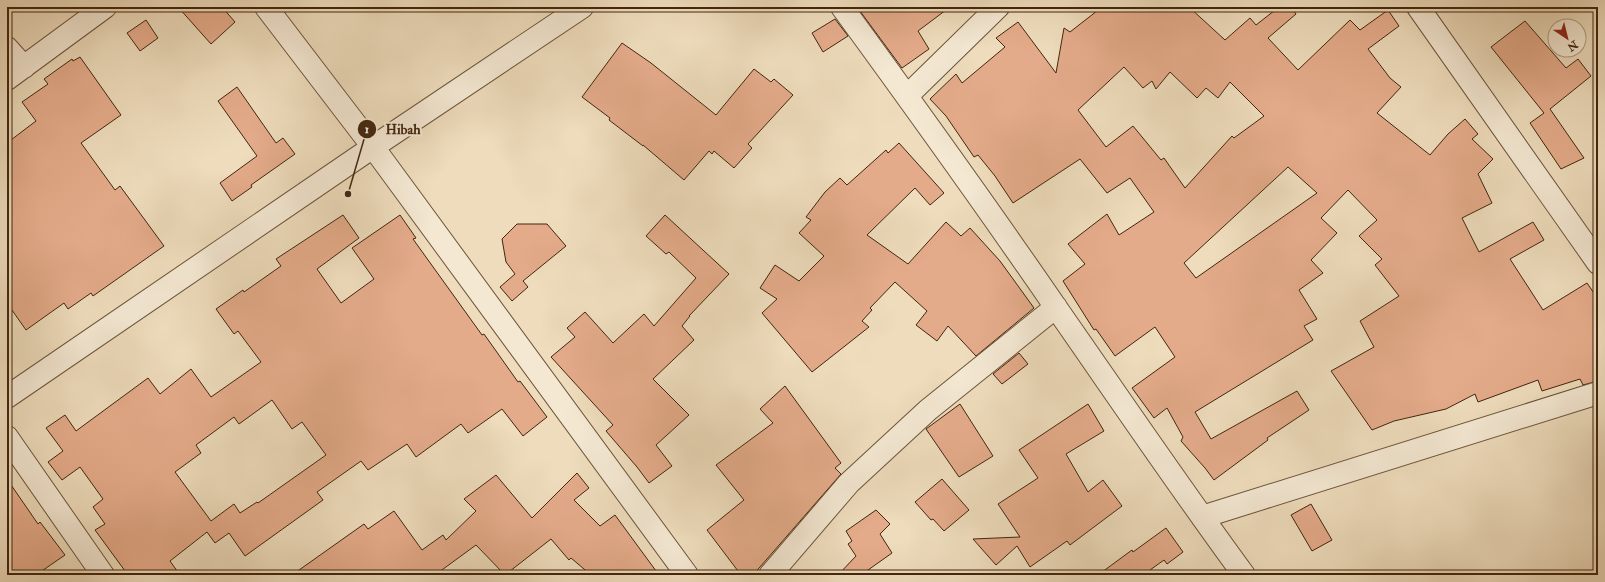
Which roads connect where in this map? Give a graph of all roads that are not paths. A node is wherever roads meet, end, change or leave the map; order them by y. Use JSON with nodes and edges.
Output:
{"nodes":[{"id":1,"x":105,"y":7,"type":"edge"},
{"id":2,"x":266,"y":7,"type":"edge"},
{"id":3,"x":582,"y":7,"type":"edge"},
{"id":4,"x":842,"y":7,"type":"edge"},
{"id":5,"x":998,"y":7,"type":"edge"},
{"id":6,"x":1418,"y":7,"type":"edge"},
{"id":7,"x":7,"y":48,"type":"edge"},
{"id":8,"x":15,"y":73,"type":"edge"},
{"id":9,"x":907,"y":96,"type":"junction"},
{"id":10,"x":373,"y":147,"type":"junction"},
{"id":11,"x":1598,"y":263,"type":"edge"},
{"id":12,"x":1056,"y":307,"type":"junction"},
{"id":13,"x":1598,"y":393,"type":"edge"},
{"id":14,"x":7,"y":397,"type":"edge"},
{"id":15,"x":7,"y":437,"type":"edge"},
{"id":16,"x":1202,"y":517,"type":"junction"},
{"id":17,"x":104,"y":575,"type":"edge"},
{"id":18,"x":687,"y":575,"type":"edge"},
{"id":19,"x":770,"y":575,"type":"edge"},
{"id":20,"x":1244,"y":575,"type":"edge"}],
"edges":[{"from":1,"to":8,"type":"street"},
{"from":2,"to":10,"type":"street"},
{"from":3,"to":10,"type":"street"},
{"from":4,"to":9,"type":"street"},
{"from":5,"to":9,"type":"street"},
{"from":6,"to":11,"type":"street"},
{"from":7,"to":8,"type":"street"},
{"from":9,"to":12,"type":"street"},
{"from":10,"to":14,"type":"street"},
{"from":10,"to":18,"type":"street"},
{"from":12,"to":16,"type":"street"},
{"from":12,"to":19,"type":"street"},
{"from":13,"to":16,"type":"street"},
{"from":15,"to":17,"type":"street"},
{"from":16,"to":20,"type":"street"}]}
